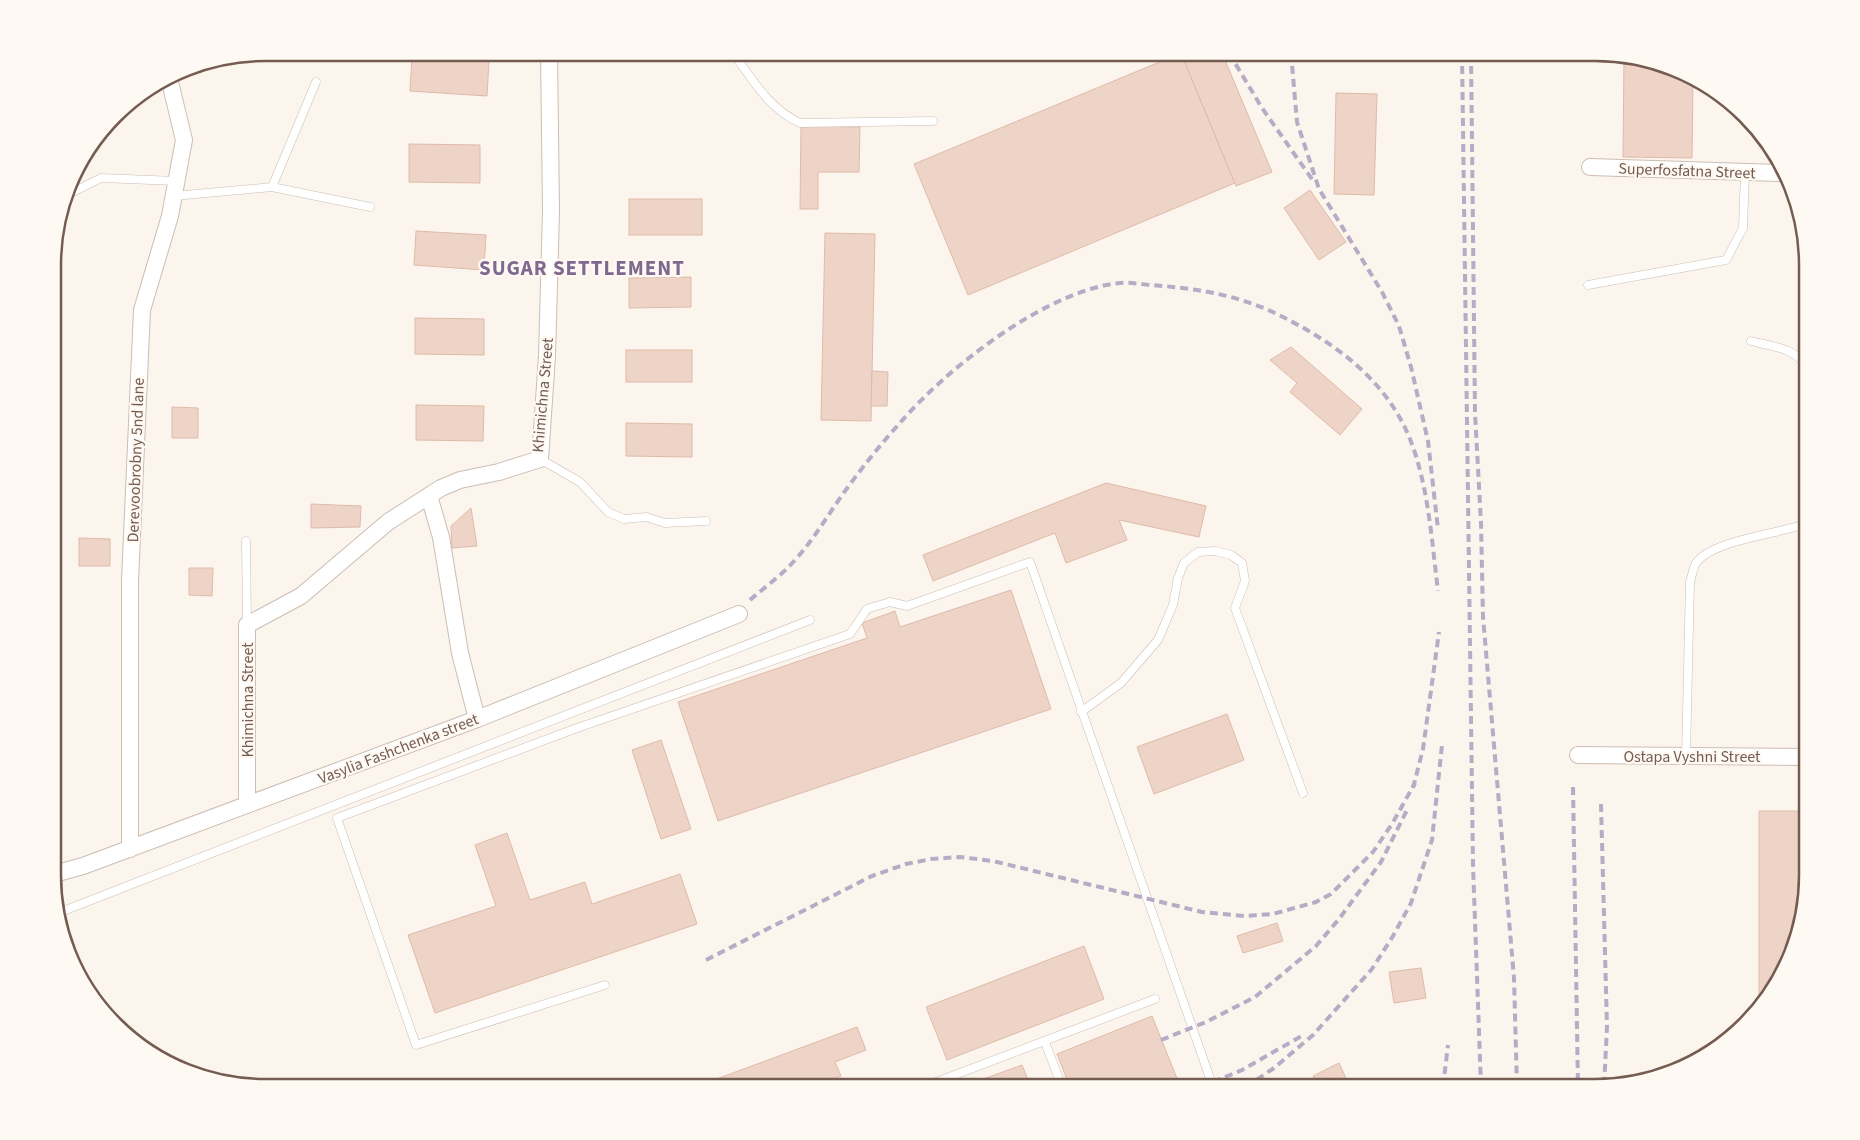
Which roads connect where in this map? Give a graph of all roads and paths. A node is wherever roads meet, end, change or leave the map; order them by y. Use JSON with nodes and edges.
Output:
{"nodes":[{"id":1,"x":549,"y":61,"type":"edge"},
{"id":2,"x":739,"y":61,"type":"edge"},
{"id":3,"x":316,"y":82,"type":"dead end"},
{"id":4,"x":171,"y":85,"type":"edge"},
{"id":5,"x":933,"y":121,"type":"dead end"},
{"id":6,"x":1590,"y":167,"type":"dead end"},
{"id":7,"x":1745,"y":172,"type":"junction"},
{"id":8,"x":1777,"y":173,"type":"edge"},
{"id":9,"x":272,"y":187,"type":"junction"},
{"id":10,"x":176,"y":188,"type":"junction"},
{"id":11,"x":75,"y":191,"type":"edge"},
{"id":12,"x":370,"y":207,"type":"dead end"},
{"id":13,"x":1588,"y":285,"type":"dead end"},
{"id":14,"x":1751,"y":341,"type":"dead end"},
{"id":15,"x":1799,"y":357,"type":"edge"},
{"id":16,"x":540,"y":459,"type":"junction"},
{"id":17,"x":429,"y":496,"type":"junction"},
{"id":18,"x":706,"y":521,"type":"dead end"},
{"id":19,"x":1799,"y":527,"type":"edge"},
{"id":20,"x":246,"y":541,"type":"dead end"},
{"id":21,"x":739,"y":614,"type":"dead end"},
{"id":22,"x":810,"y":620,"type":"dead end"},
{"id":23,"x":247,"y":625,"type":"junction"},
{"id":24,"x":1081,"y":712,"type":"junction"},
{"id":25,"x":477,"y":719,"type":"junction"},
{"id":26,"x":1578,"y":755,"type":"dead end"},
{"id":27,"x":1686,"y":756,"type":"junction"},
{"id":28,"x":1799,"y":757,"type":"edge"},
{"id":29,"x":1303,"y":793,"type":"dead end"},
{"id":30,"x":248,"y":805,"type":"junction"},
{"id":31,"x":130,"y":849,"type":"junction"},
{"id":32,"x":61,"y":872,"type":"edge"},
{"id":33,"x":64,"y":911,"type":"edge"},
{"id":34,"x":606,"y":985,"type":"dead end"},
{"id":35,"x":1155,"y":999,"type":"dead end"},
{"id":36,"x":1045,"y":1042,"type":"junction"},
{"id":37,"x":945,"y":1079,"type":"edge"},
{"id":38,"x":1059,"y":1079,"type":"edge"},
{"id":39,"x":1210,"y":1079,"type":"edge"}],
"edges":[{"from":1,"to":16,"type":"street","name":"Khimichna Street"},
{"from":2,"to":5,"type":"lane"},
{"from":3,"to":9,"type":"lane"},
{"from":4,"to":10,"type":"street","name":"Derevoobrobny 5nd lane"},
{"from":6,"to":7,"type":"street","name":"Superfosfatna Street"},
{"from":7,"to":8,"type":"street","name":"Superfosfatna Street"},
{"from":7,"to":13,"type":"lane"},
{"from":9,"to":10,"type":"lane"},
{"from":9,"to":12,"type":"lane"},
{"from":10,"to":11,"type":"lane"},
{"from":10,"to":31,"type":"street","name":"Derevoobrobny 5nd lane"},
{"from":14,"to":15,"type":"lane"},
{"from":16,"to":17,"type":"street","name":"Khimichna Street"},
{"from":16,"to":18,"type":"lane"},
{"from":17,"to":23,"type":"street","name":"Khimichna Street"},
{"from":17,"to":25,"type":"street"},
{"from":19,"to":27,"type":"lane"},
{"from":20,"to":23,"type":"lane"},
{"from":21,"to":25,"type":"street","name":"Vasylia Fashchenka street"},
{"from":22,"to":33,"type":"lane"},
{"from":23,"to":30,"type":"street","name":"Khimichna Street"},
{"from":24,"to":29,"type":"lane"},
{"from":24,"to":34,"type":"lane"},
{"from":24,"to":39,"type":"lane"},
{"from":25,"to":30,"type":"street","name":"Vasylia Fashchenka street"},
{"from":26,"to":27,"type":"street","name":"Ostapa Vyshni Street"},
{"from":27,"to":28,"type":"street","name":"Ostapa Vyshni Street"},
{"from":30,"to":31,"type":"street","name":"Vasylia Fashchenka street"},
{"from":31,"to":32,"type":"street","name":"Vasylia Fashchenka street"},
{"from":35,"to":36,"type":"lane"},
{"from":36,"to":37,"type":"lane"},
{"from":36,"to":38,"type":"lane"}]}
